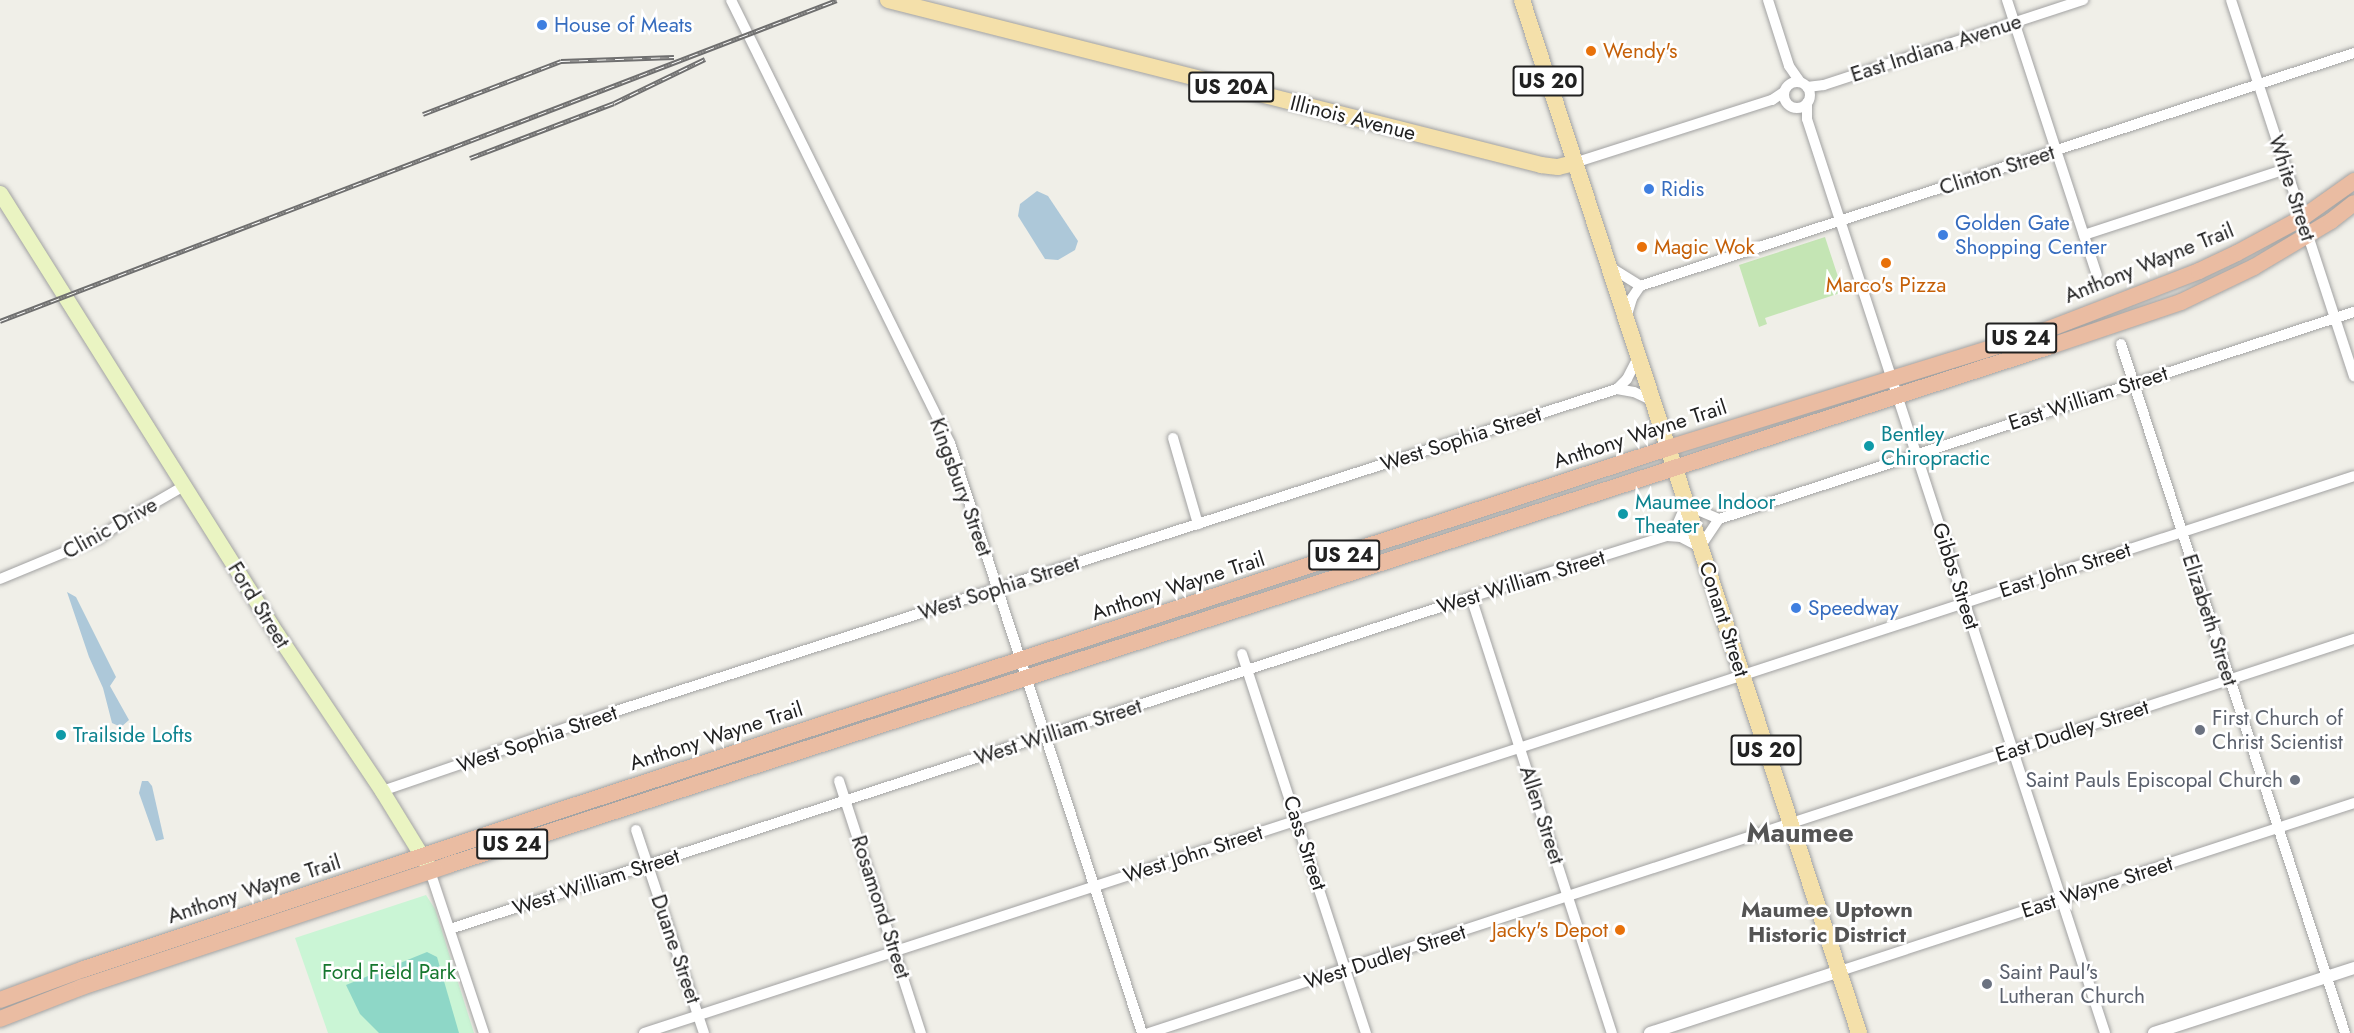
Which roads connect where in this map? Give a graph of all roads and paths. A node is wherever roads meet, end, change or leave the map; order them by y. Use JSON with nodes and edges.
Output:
{"nodes":[{"id":1,"x":731,"y":0,"type":"edge"},
{"id":2,"x":888,"y":0,"type":"edge"},
{"id":3,"x":1522,"y":0,"type":"edge"},
{"id":4,"x":1768,"y":0,"type":"edge"},
{"id":5,"x":2007,"y":0,"type":"edge"},
{"id":6,"x":2083,"y":0,"type":"edge"},
{"id":7,"x":2231,"y":0,"type":"edge"},
{"id":8,"x":2015,"y":22,"type":"junction"},
{"id":9,"x":2354,"y":53,"type":"edge"},
{"id":10,"x":2259,"y":85,"type":"junction"},
{"id":11,"x":1797,"y":94,"type":"junction"},
{"id":12,"x":2057,"y":151,"type":"junction"},
{"id":13,"x":1574,"y":163,"type":"junction"},
{"id":14,"x":2286,"y":169,"type":"junction"},
{"id":15,"x":2354,"y":182,"type":"edge"},
{"id":16,"x":0,"y":193,"type":"edge"},
{"id":17,"x":2354,"y":203,"type":"edge"},
{"id":18,"x":2302,"y":218,"type":"junction"},
{"id":19,"x":1840,"y":220,"type":"junction"},
{"id":20,"x":2085,"y":235,"type":"junction"},
{"id":21,"x":2308,"y":235,"type":"junction"},
{"id":22,"x":1608,"y":266,"type":"junction"},
{"id":23,"x":2097,"y":275,"type":"dead end"},
{"id":24,"x":1640,"y":286,"type":"junction"},
{"id":25,"x":2354,"y":312,"type":"edge"},
{"id":26,"x":2335,"y":318,"type":"junction"},
{"id":27,"x":1626,"y":320,"type":"junction"},
{"id":28,"x":2121,"y":344,"type":"dead end"},
{"id":29,"x":1638,"y":357,"type":"junction"},
{"id":30,"x":2354,"y":376,"type":"edge"},
{"id":31,"x":1892,"y":379,"type":"junction"},
{"id":32,"x":2133,"y":384,"type":"junction"},
{"id":33,"x":1617,"y":389,"type":"junction"},
{"id":34,"x":1897,"y":396,"type":"junction"},
{"id":35,"x":1653,"y":401,"type":"junction"},
{"id":36,"x":1173,"y":438,"type":"dead end"},
{"id":37,"x":1668,"y":448,"type":"junction"},
{"id":38,"x":1916,"y":455,"type":"junction"},
{"id":39,"x":1674,"y":466,"type":"junction"},
{"id":40,"x":2354,"y":476,"type":"edge"},
{"id":41,"x":184,"y":486,"type":"junction"},
{"id":42,"x":1686,"y":505,"type":"junction"},
{"id":43,"x":1719,"y":519,"type":"junction"},
{"id":44,"x":1198,"y":524,"type":"junction"},
{"id":45,"x":2181,"y":532,"type":"junction"},
{"id":46,"x":1667,"y":536,"type":"junction"},
{"id":47,"x":1700,"y":547,"type":"junction"},
{"id":48,"x":0,"y":579,"type":"edge"},
{"id":49,"x":996,"y":589,"type":"junction"},
{"id":50,"x":1471,"y":597,"type":"junction"},
{"id":51,"x":1965,"y":603,"type":"junction"},
{"id":52,"x":2354,"y":639,"type":"edge"},
{"id":53,"x":1242,"y":654,"type":"dead end"},
{"id":54,"x":1021,"y":661,"type":"junction"},
{"id":55,"x":1248,"y":671,"type":"junction"},
{"id":56,"x":1742,"y":675,"type":"junction"},
{"id":57,"x":1026,"y":677,"type":"junction"},
{"id":58,"x":2230,"y":680,"type":"junction"},
{"id":59,"x":1046,"y":736,"type":"junction"},
{"id":60,"x":1520,"y":747,"type":"junction"},
{"id":61,"x":2013,"y":751,"type":"junction"},
{"id":62,"x":839,"y":781,"type":"dead end"},
{"id":63,"x":382,"y":791,"type":"junction"},
{"id":64,"x":846,"y":801,"type":"junction"},
{"id":65,"x":2354,"y":803,"type":"edge"},
{"id":66,"x":1297,"y":820,"type":"junction"},
{"id":67,"x":1791,"y":824,"type":"junction"},
{"id":68,"x":2278,"y":828,"type":"junction"},
{"id":69,"x":636,"y":830,"type":"dead end"},
{"id":70,"x":427,"y":864,"type":"junction"},
{"id":71,"x":647,"y":866,"type":"junction"},
{"id":72,"x":1094,"y":886,"type":"junction"},
{"id":73,"x":1568,"y":896,"type":"junction"},
{"id":74,"x":2061,"y":899,"type":"junction"},
{"id":75,"x":450,"y":929,"type":"junction"},
{"id":76,"x":895,"y":951,"type":"junction"},
{"id":77,"x":2354,"y":968,"type":"edge"},
{"id":78,"x":1346,"y":970,"type":"junction"},
{"id":79,"x":1840,"y":971,"type":"junction"},
{"id":80,"x":2327,"y":976,"type":"junction"},
{"id":81,"x":0,"y":1000,"type":"edge"},
{"id":82,"x":699,"y":1015,"type":"junction"},
{"id":83,"x":0,"y":1019,"type":"edge"},
{"id":84,"x":484,"y":1033,"type":"edge"},
{"id":85,"x":644,"y":1033,"type":"edge"},
{"id":86,"x":704,"y":1033,"type":"edge"},
{"id":87,"x":921,"y":1033,"type":"edge"},
{"id":88,"x":1142,"y":1033,"type":"edge"},
{"id":89,"x":1149,"y":1033,"type":"edge"},
{"id":90,"x":1366,"y":1033,"type":"edge"},
{"id":91,"x":1612,"y":1033,"type":"edge"},
{"id":92,"x":1650,"y":1033,"type":"edge"},
{"id":93,"x":1859,"y":1033,"type":"edge"},
{"id":94,"x":2105,"y":1033,"type":"edge"},
{"id":95,"x":2154,"y":1033,"type":"edge"},
{"id":96,"x":2345,"y":1033,"type":"edge"}],
"edges":[{"from":1,"to":49,"type":"street","name":"Kingsbury Street"},
{"from":2,"to":13,"type":"main road","name":"Illinois Avenue","number":"US 20A"},
{"from":3,"to":13,"type":"main road","name":"Conant Street","number":"US 20"},
{"from":4,"to":11,"type":"street","name":"Gibbs Street"},
{"from":5,"to":8,"type":"street"},
{"from":6,"to":8,"type":"street","name":"East Indiana Avenue"},
{"from":7,"to":10,"type":"street","name":"White Street"},
{"from":8,"to":11,"type":"street","name":"East Indiana Avenue"},
{"from":8,"to":12,"type":"street"},
{"from":9,"to":10,"type":"street","name":"Clinton Street"},
{"from":10,"to":12,"type":"street","name":"Clinton Street"},
{"from":10,"to":14,"type":"street","name":"White Street"},
{"from":11,"to":13,"type":"street","name":"East Indiana Avenue"},
{"from":11,"to":19,"type":"street","name":"Gibbs Street"},
{"from":12,"to":19,"type":"street","name":"Clinton Street"},
{"from":12,"to":20,"type":"street"},
{"from":13,"to":22,"type":"main road","name":"Conant Street","number":"US 20"},
{"from":14,"to":18,"type":"street","name":"White Street"},
{"from":14,"to":20,"type":"street"},
{"from":15,"to":18,"type":"highway","name":"Anthony Wayne Trail","number":"US 24"},
{"from":16,"to":41,"type":"main road","name":"Ford Street"},
{"from":17,"to":21,"type":"highway","name":"Anthony Wayne Trail","number":"US 24"},
{"from":18,"to":21,"type":"street","name":"White Street"},
{"from":18,"to":31,"type":"highway","name":"Anthony Wayne Trail","number":"US 24"},
{"from":19,"to":24,"type":"street","name":"Clinton Street"},
{"from":19,"to":31,"type":"street","name":"Gibbs Street"},
{"from":20,"to":23,"type":"street"},
{"from":21,"to":26,"type":"street","name":"White Street"},
{"from":21,"to":34,"type":"highway","name":"Anthony Wayne Trail","number":"US 24"},
{"from":22,"to":24,"type":"street"},
{"from":22,"to":27,"type":"main road","name":"Conant Street","number":"US 20"},
{"from":24,"to":27,"type":"street"},
{"from":25,"to":26,"type":"street","name":"East William Street"},
{"from":26,"to":30,"type":"street","name":"White Street"},
{"from":26,"to":32,"type":"street","name":"East William Street"},
{"from":27,"to":29,"type":"main road","name":"Conant Street","number":"US 20"},
{"from":28,"to":32,"type":"street","name":"Elizabeth Street"},
{"from":29,"to":33,"type":"street"},
{"from":29,"to":35,"type":"main road","name":"Conant Street","number":"US 20"},
{"from":31,"to":34,"type":"street","name":"Gibbs Street"},
{"from":31,"to":37,"type":"highway","name":"Anthony Wayne Trail","number":"US 24"},
{"from":32,"to":38,"type":"street","name":"East William Street"},
{"from":32,"to":45,"type":"street","name":"Elizabeth Street"},
{"from":33,"to":35,"type":"street"},
{"from":33,"to":44,"type":"street","name":"West Sophia Street"},
{"from":34,"to":38,"type":"street","name":"Gibbs Street"},
{"from":34,"to":39,"type":"highway","name":"Anthony Wayne Trail","number":"US 24"},
{"from":35,"to":37,"type":"main road","name":"Conant Street","number":"US 20"},
{"from":36,"to":44,"type":"street"},
{"from":37,"to":39,"type":"main road","name":"Conant Street","number":"US 20"},
{"from":37,"to":54,"type":"highway","name":"Anthony Wayne Trail","number":"US 24"},
{"from":38,"to":43,"type":"street","name":"East William Street"},
{"from":38,"to":51,"type":"street","name":"Gibbs Street"},
{"from":39,"to":42,"type":"main road","name":"Conant Street","number":"US 20"},
{"from":39,"to":57,"type":"highway","name":"Anthony Wayne Trail","number":"US 24"},
{"from":40,"to":45,"type":"street","name":"East John Street"},
{"from":41,"to":48,"type":"street","name":"Clinic Drive"},
{"from":41,"to":63,"type":"main road","name":"Ford Street"},
{"from":42,"to":43,"type":"street"},
{"from":42,"to":46,"type":"street"},
{"from":42,"to":47,"type":"main road","name":"Conant Street","number":"US 20"},
{"from":43,"to":47,"type":"street"},
{"from":44,"to":49,"type":"street","name":"West Sophia Street"},
{"from":45,"to":51,"type":"street","name":"East John Street"},
{"from":45,"to":58,"type":"street","name":"Elizabeth Street"},
{"from":46,"to":47,"type":"street"},
{"from":46,"to":50,"type":"street","name":"West William Street"},
{"from":47,"to":56,"type":"main road","name":"Conant Street","number":"US 20"},
{"from":49,"to":54,"type":"street","name":"Kingsbury Street"},
{"from":49,"to":63,"type":"street","name":"West Sophia Street"},
{"from":50,"to":55,"type":"street","name":"West William Street"},
{"from":50,"to":60,"type":"street","name":"Allen Street"},
{"from":51,"to":56,"type":"street","name":"East John Street"},
{"from":51,"to":61,"type":"street","name":"Gibbs Street"},
{"from":52,"to":58,"type":"street","name":"East Dudley Street"},
{"from":53,"to":55,"type":"street","name":"Cass Street"},
{"from":54,"to":57,"type":"street","name":"Kingsbury Street"},
{"from":54,"to":70,"type":"highway","name":"Anthony Wayne Trail","number":"US 24"},
{"from":55,"to":59,"type":"street","name":"West William Street"},
{"from":55,"to":66,"type":"street","name":"Cass Street"},
{"from":56,"to":60,"type":"street","name":"West John Street"},
{"from":56,"to":67,"type":"main road","name":"Conant Street","number":"US 20"},
{"from":57,"to":59,"type":"street","name":"Kingsbury Street"},
{"from":57,"to":70,"type":"highway","name":"Anthony Wayne Trail","number":"US 24"},
{"from":58,"to":61,"type":"street","name":"East Dudley Street"},
{"from":58,"to":68,"type":"street","name":"Elizabeth Street"},
{"from":59,"to":64,"type":"street","name":"West William Street"},
{"from":59,"to":72,"type":"street","name":"Kingsbury Street"},
{"from":60,"to":66,"type":"street","name":"West John Street"},
{"from":60,"to":73,"type":"street","name":"Allen Street"},
{"from":61,"to":67,"type":"street","name":"East Dudley Street"},
{"from":61,"to":74,"type":"street","name":"Gibbs Street"},
{"from":62,"to":64,"type":"street","name":"Rosamond Street"},
{"from":63,"to":70,"type":"main road","name":"Ford Street"},
{"from":64,"to":71,"type":"street","name":"West William Street"},
{"from":64,"to":76,"type":"street","name":"Rosamond Street"},
{"from":65,"to":68,"type":"street","name":"East Wayne Street"},
{"from":66,"to":72,"type":"street","name":"West John Street"},
{"from":66,"to":78,"type":"street","name":"Cass Street"},
{"from":67,"to":73,"type":"street","name":"West Dudley Street"},
{"from":67,"to":79,"type":"main road","name":"Conant Street","number":"US 20"},
{"from":68,"to":74,"type":"street","name":"East Wayne Street"},
{"from":68,"to":80,"type":"street","name":"Elizabeth Street"},
{"from":69,"to":71,"type":"street","name":"Duane Street"},
{"from":70,"to":75,"type":"street","name":"Ford Street"},
{"from":70,"to":81,"type":"highway","name":"Anthony Wayne Trail","number":"US 24"},
{"from":70,"to":83,"type":"highway","name":"Anthony Wayne Trail","number":"US 24"},
{"from":71,"to":75,"type":"street","name":"West William Street"},
{"from":71,"to":82,"type":"street","name":"Duane Street"},
{"from":72,"to":76,"type":"street","name":"West John Street"},
{"from":72,"to":88,"type":"street","name":"Kingsbury Street"},
{"from":73,"to":78,"type":"street","name":"West Dudley Street"},
{"from":73,"to":91,"type":"street","name":"Allen Street"},
{"from":74,"to":79,"type":"street","name":"East Wayne Street"},
{"from":74,"to":94,"type":"street","name":"Gibbs Street"},
{"from":75,"to":84,"type":"street","name":"Ford Street"},
{"from":76,"to":82,"type":"street","name":"West John Street"},
{"from":76,"to":87,"type":"street","name":"Rosamond Street"},
{"from":77,"to":80,"type":"street"},
{"from":78,"to":89,"type":"street","name":"West Dudley Street"},
{"from":78,"to":90,"type":"street","name":"Cass Street"},
{"from":79,"to":92,"type":"street"},
{"from":79,"to":93,"type":"main road","name":"Conant Street","number":"US 20"},
{"from":80,"to":95,"type":"street"},
{"from":80,"to":96,"type":"street","name":"Elizabeth Street"},
{"from":82,"to":85,"type":"street","name":"West John Street"},
{"from":82,"to":86,"type":"street","name":"Duane Street"}]}
